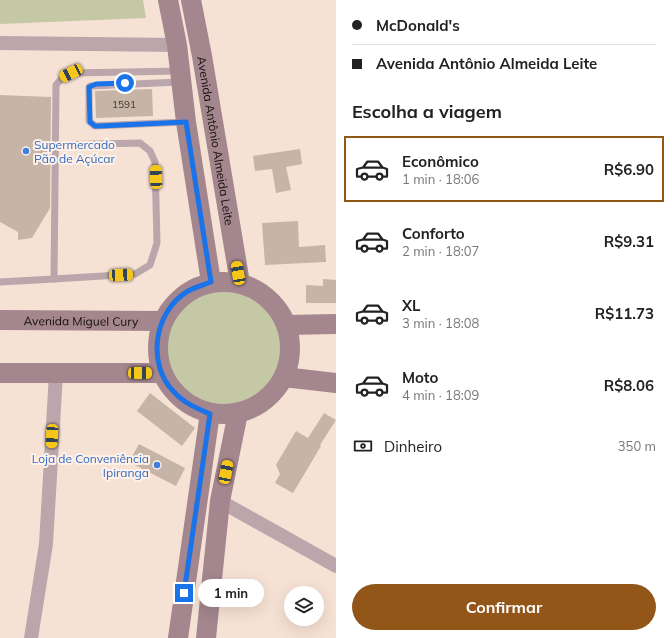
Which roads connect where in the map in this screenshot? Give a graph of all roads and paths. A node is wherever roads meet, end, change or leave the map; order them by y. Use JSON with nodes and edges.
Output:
{"nodes":[{"id":1,"x":168,"y":0,"type":"edge"},
{"id":2,"x":191,"y":0,"type":"edge"},
{"id":3,"x":0,"y":43,"type":"edge"},
{"id":4,"x":177,"y":45,"type":"junction"},
{"id":5,"x":181,"y":76,"type":"junction"},
{"id":6,"x":186,"y":122,"type":"junction"},
{"id":7,"x":55,"y":145,"type":"junction"},
{"id":8,"x":54,"y":279,"type":"junction"},
{"id":9,"x":0,"y":282,"type":"edge"},
{"id":10,"x":211,"y":282,"type":"junction"},
{"id":11,"x":240,"y":283,"type":"junction"},
{"id":12,"x":0,"y":320,"type":"edge"},
{"id":13,"x":162,"y":322,"type":"junction"},
{"id":14,"x":336,"y":324,"type":"edge"},
{"id":15,"x":286,"y":325,"type":"junction"},
{"id":16,"x":0,"y":373,"type":"edge"},
{"id":17,"x":162,"y":373,"type":"junction"},
{"id":18,"x":56,"y":374,"type":"junction"},
{"id":19,"x":284,"y":377,"type":"junction"},
{"id":20,"x":336,"y":383,"type":"edge"},
{"id":21,"x":238,"y":413,"type":"junction"},
{"id":22,"x":210,"y":414,"type":"junction"},
{"id":23,"x":220,"y":500,"type":"junction"},
{"id":24,"x":336,"y":566,"type":"edge"},
{"id":25,"x":31,"y":638,"type":"edge"},
{"id":26,"x":178,"y":638,"type":"edge"},
{"id":27,"x":206,"y":638,"type":"edge"}],
"edges":[{"from":1,"to":4,"type":"main road"},
{"from":2,"to":11,"type":"main road","name":"Avenida Antônio Almeida Leite"},
{"from":3,"to":4,"type":"street"},
{"from":4,"to":5,"type":"main road"},
{"from":5,"to":6,"type":"main road"},
{"from":5,"to":6,"type":"lane"},
{"from":5,"to":7,"type":"lane"},
{"from":6,"to":10,"type":"main road"},
{"from":7,"to":8,"type":"lane"},
{"from":7,"to":8,"type":"lane"},
{"from":8,"to":9,"type":"lane"},
{"from":10,"to":11,"type":"main road"},
{"from":10,"to":13,"type":"main road"},
{"from":11,"to":15,"type":"main road"},
{"from":12,"to":13,"type":"main road","name":"Avenida Miguel Cury"},
{"from":13,"to":17,"type":"main road"},
{"from":14,"to":15,"type":"main road"},
{"from":15,"to":19,"type":"main road"},
{"from":16,"to":18,"type":"main road"},
{"from":17,"to":18,"type":"main road"},
{"from":17,"to":22,"type":"main road"},
{"from":18,"to":25,"type":"street"},
{"from":19,"to":20,"type":"main road"},
{"from":19,"to":21,"type":"main road"},
{"from":21,"to":22,"type":"main road"},
{"from":21,"to":23,"type":"main road"},
{"from":22,"to":26,"type":"main road"},
{"from":23,"to":24,"type":"street"},
{"from":23,"to":27,"type":"main road"}]}
